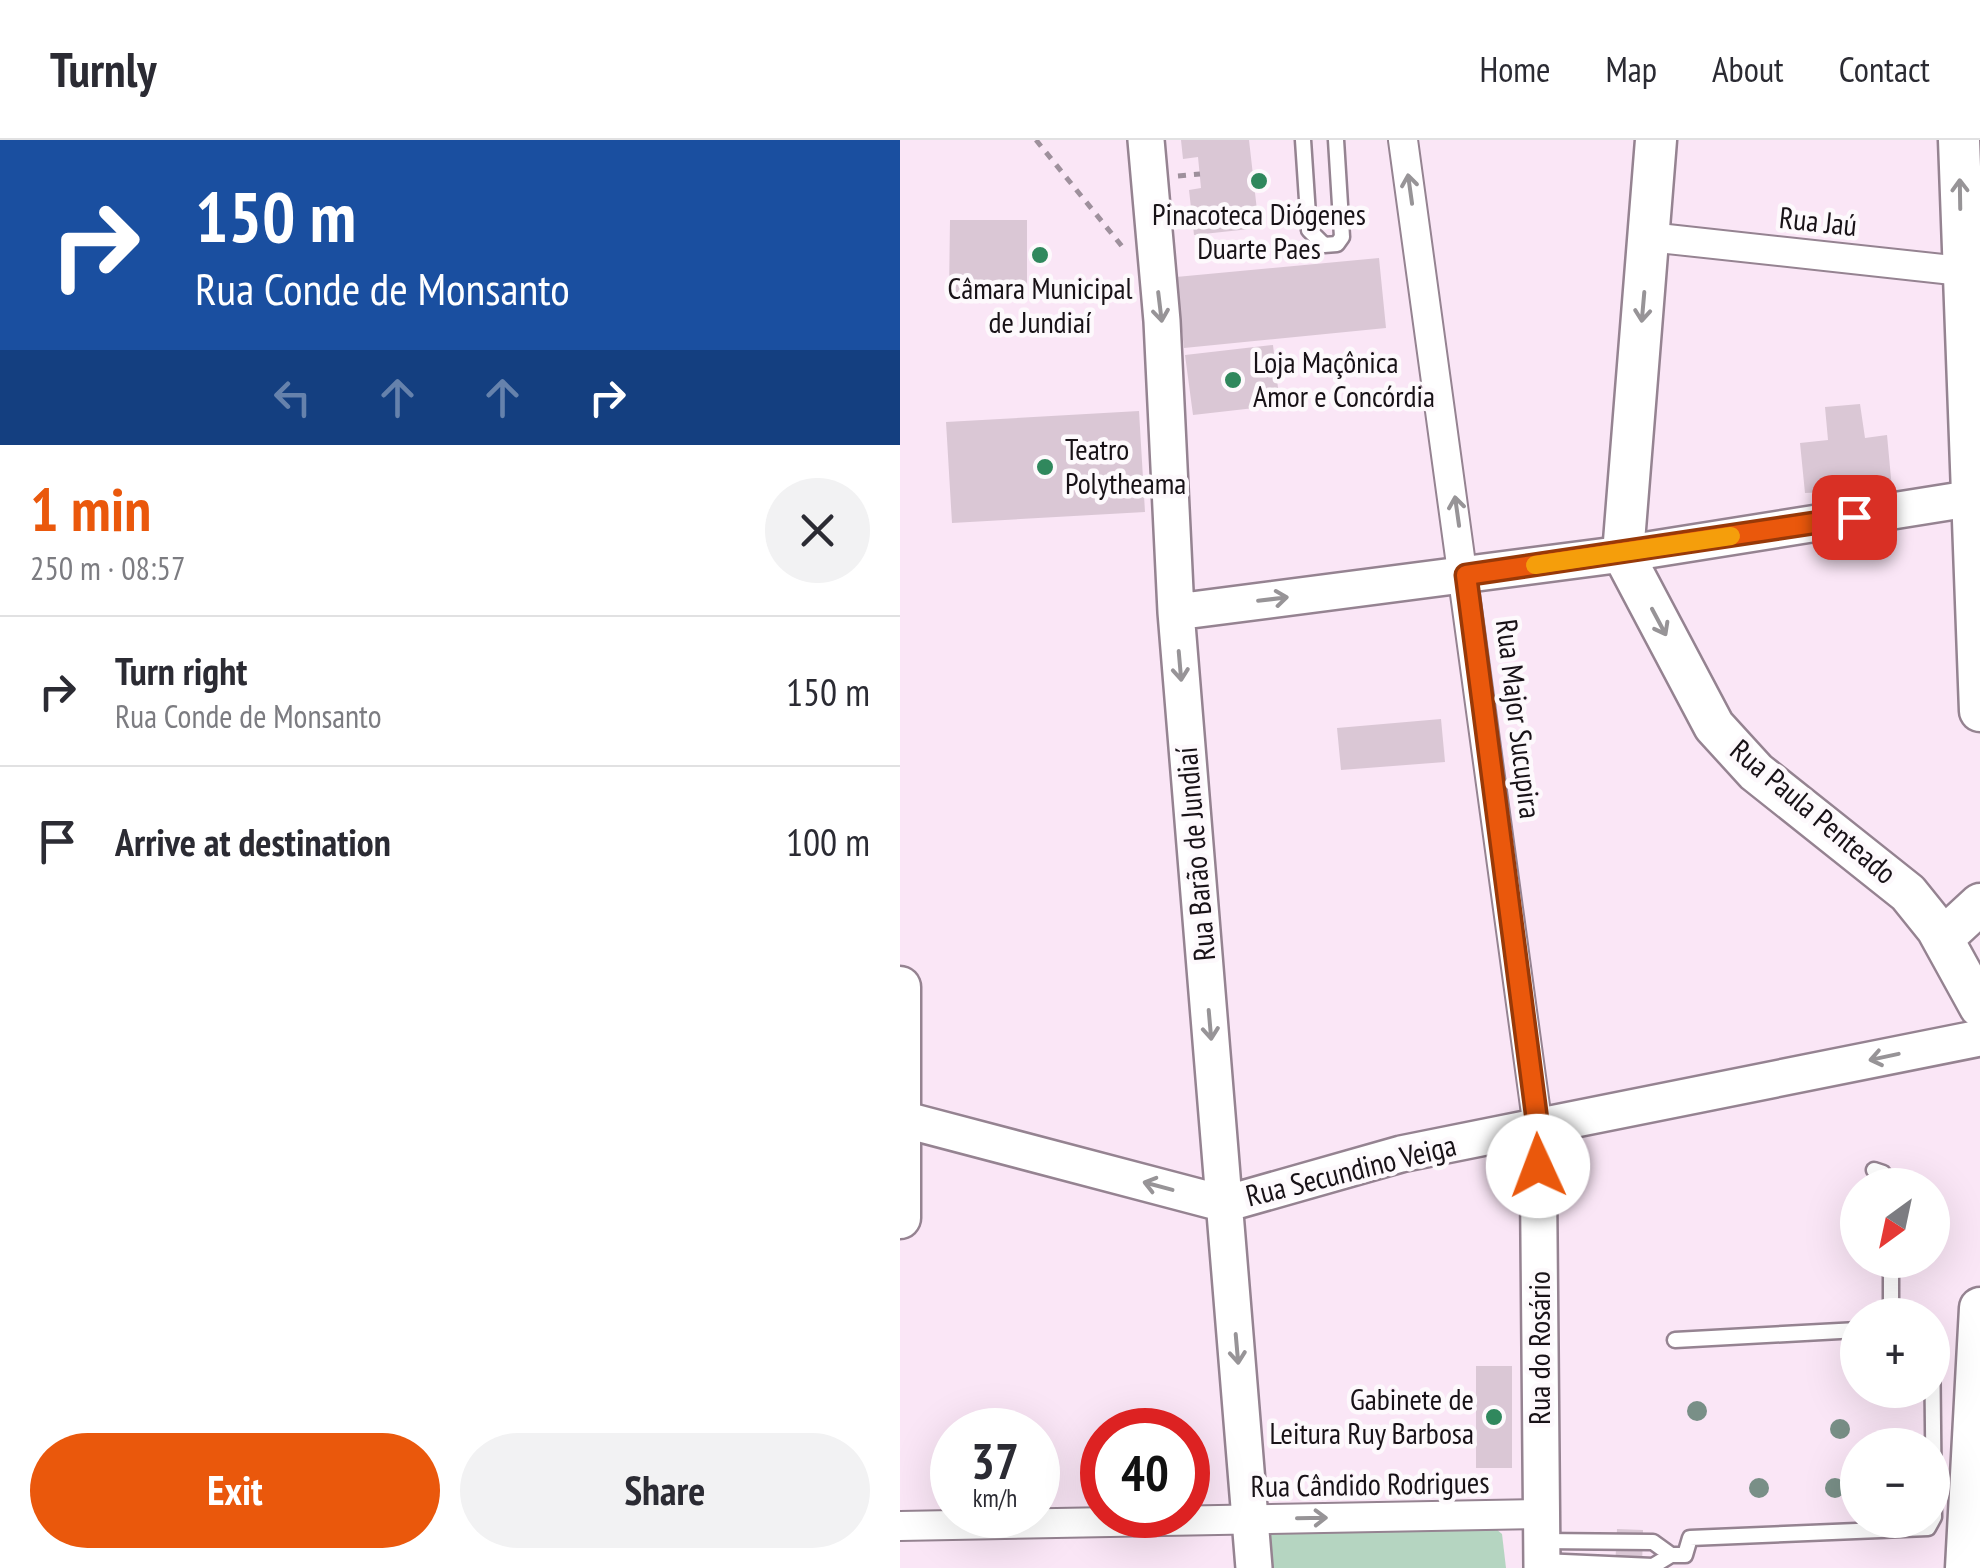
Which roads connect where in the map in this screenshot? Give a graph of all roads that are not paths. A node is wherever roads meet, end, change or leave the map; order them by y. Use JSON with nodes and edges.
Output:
{"nodes":[{"id":1,"x":1146,"y":140,"type":"edge"},
{"id":2,"x":1303,"y":140,"type":"edge"},
{"id":3,"x":1336,"y":140,"type":"edge"},
{"id":4,"x":1404,"y":140,"type":"edge"},
{"id":5,"x":1656,"y":140,"type":"edge"},
{"id":6,"x":1959,"y":140,"type":"edge"},
{"id":7,"x":1649,"y":237,"type":"junction"},
{"id":8,"x":1971,"y":272,"type":"edge"},
{"id":9,"x":1975,"y":498,"type":"edge"},
{"id":10,"x":1623,"y":554,"type":"junction"},
{"id":11,"x":1466,"y":575,"type":"junction"},
{"id":12,"x":1176,"y":612,"type":"junction"},
{"id":13,"x":1980,"y":711,"type":"edge"},
{"id":14,"x":1980,"y":904,"type":"edge"},
{"id":15,"x":1938,"y":929,"type":"junction"},
{"id":16,"x":900,"y":990,"type":"edge"},
{"id":17,"x":1980,"y":1007,"type":"edge"},
{"id":18,"x":1980,"y":1038,"type":"edge"},
{"id":19,"x":902,"y":1119,"type":"junction"},
{"id":20,"x":1538,"y":1128,"type":"junction"},
{"id":21,"x":1225,"y":1204,"type":"junction"},
{"id":22,"x":900,"y":1218,"type":"edge"},
{"id":23,"x":1980,"y":1308,"type":"edge"},
{"id":24,"x":1840,"y":1331,"type":"edge"},
{"id":25,"x":1676,"y":1340,"type":"dead end"},
{"id":26,"x":1933,"y":1408,"type":"edge"},
{"id":27,"x":1250,"y":1520,"type":"junction"},
{"id":28,"x":900,"y":1526,"type":"edge"},
{"id":29,"x":1541,"y":1546,"type":"edge"},
{"id":30,"x":1671,"y":1554,"type":"junction"},
{"id":31,"x":1971,"y":1554,"type":"edge"},
{"id":32,"x":1254,"y":1568,"type":"edge"}],
"edges":[{"from":1,"to":12,"type":"street","name":"Rua Barão de Jundiaí","one_way":true},
{"from":2,"to":3,"type":"lane"},
{"from":11,"to":4,"type":"street","name":"Rua Major Sucupira","one_way":true},
{"from":5,"to":7,"type":"main road"},
{"from":8,"to":6,"type":"main road","one_way":true},
{"from":7,"to":8,"type":"street","name":"Rua Jaú"},
{"from":7,"to":10,"type":"main road","one_way":true},
{"from":8,"to":9,"type":"main road"},
{"from":9,"to":10,"type":"street"},
{"from":9,"to":13,"type":"main road"},
{"from":10,"to":11,"type":"street"},
{"from":10,"to":15,"type":"main road","name":"Rua Paula Penteado","one_way":true},
{"from":12,"to":11,"type":"street","one_way":true},
{"from":11,"to":20,"type":"street","name":"Rua Major Sucupira"},
{"from":12,"to":21,"type":"street","name":"Rua Barão de Jundiaí","one_way":true},
{"from":14,"to":15,"type":"main road"},
{"from":15,"to":17,"type":"main road","name":"Rua Paula Penteado"},
{"from":16,"to":19,"type":"main road"},
{"from":18,"to":20,"type":"street","name":"Rua Secundino Veiga","one_way":true},
{"from":21,"to":19,"type":"street","name":"Rua Secundino Veiga","one_way":true},
{"from":19,"to":22,"type":"main road"},
{"from":20,"to":21,"type":"street","name":"Rua Secundino Veiga"},
{"from":20,"to":29,"type":"street","name":"Rua do Rosário"},
{"from":21,"to":27,"type":"street","name":"Rua Barão de Jundiaí","one_way":true},
{"from":23,"to":31,"type":"main road"},
{"from":24,"to":25,"type":"lane"},
{"from":26,"to":30,"type":"lane"},
{"from":27,"to":28,"type":"street","name":"Rua Cândido Rodrigues"},
{"from":27,"to":29,"type":"street","name":"Rua Cândido Rodrigues","one_way":true},
{"from":27,"to":32,"type":"street","name":"Rua Barão de Jundiaí"},
{"from":29,"to":30,"type":"lane"},
{"from":29,"to":30,"type":"lane"}]}
